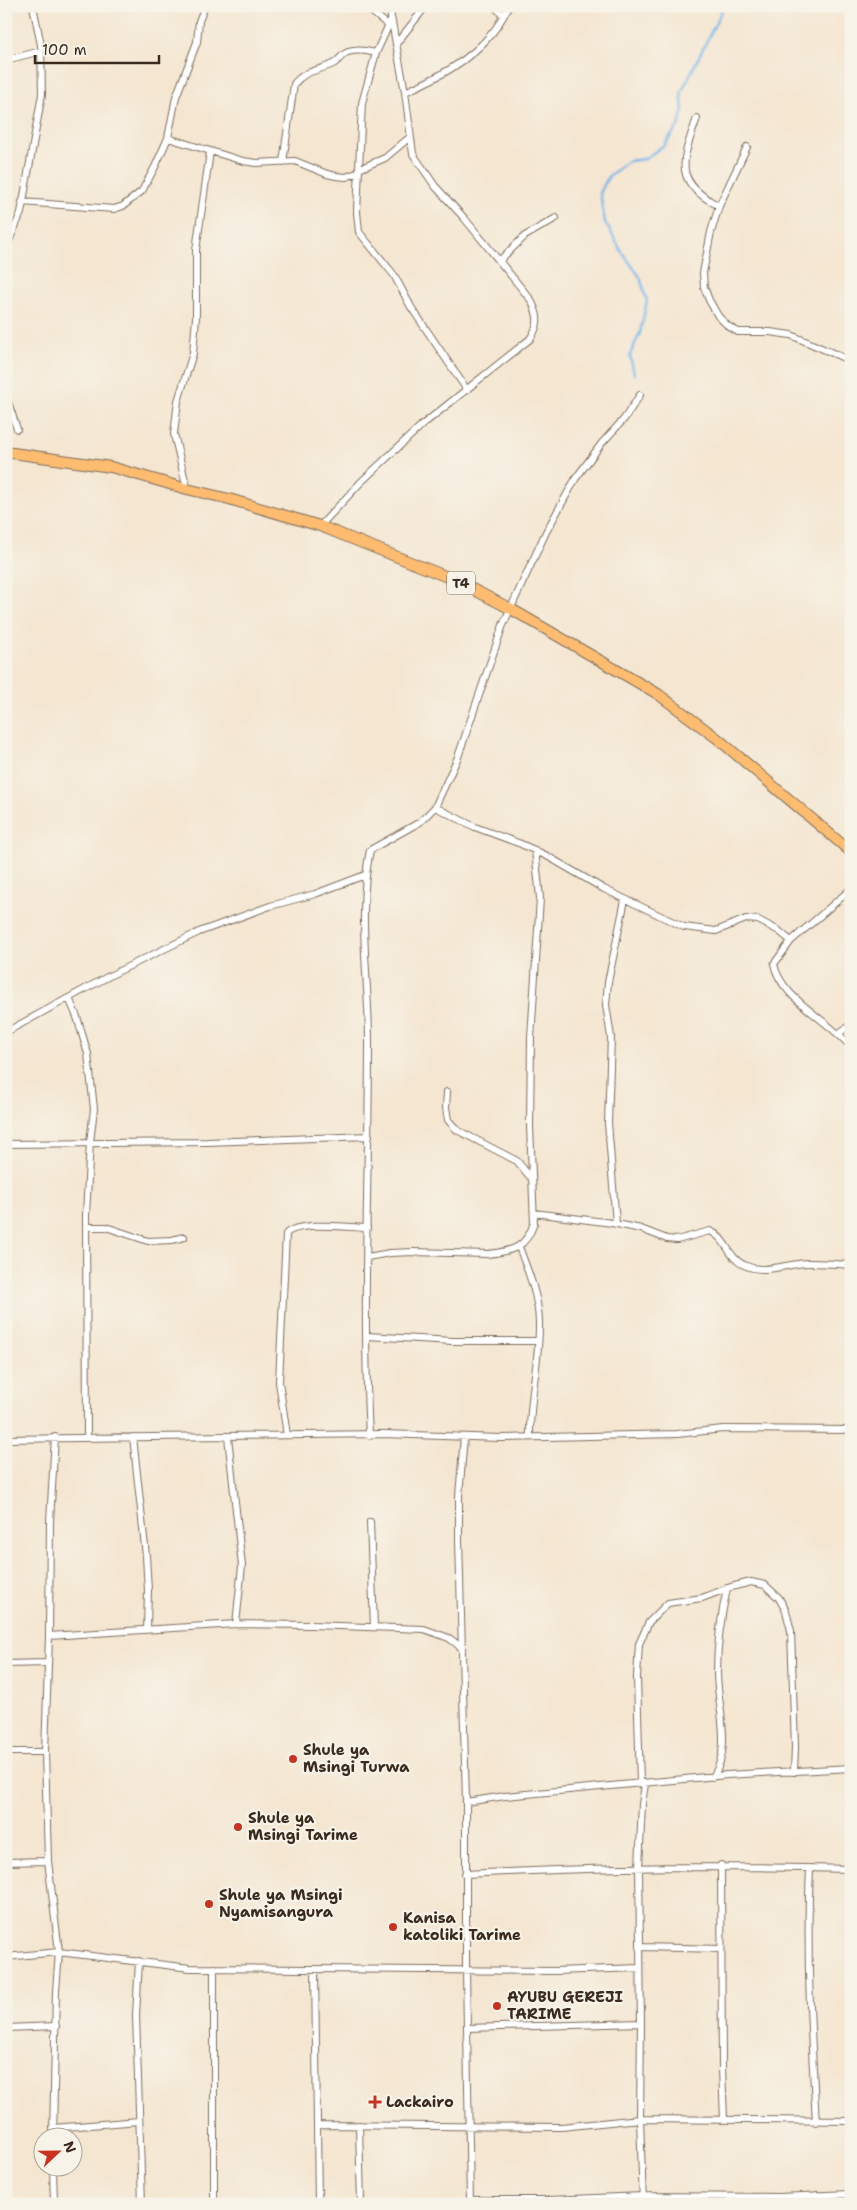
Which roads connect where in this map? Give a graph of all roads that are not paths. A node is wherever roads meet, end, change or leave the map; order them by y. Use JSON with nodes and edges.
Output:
{"nodes":[{"id":1,"x":33,"y":6,"type":"edge"},
{"id":2,"x":204,"y":6,"type":"edge"},
{"id":3,"x":364,"y":6,"type":"edge"},
{"id":4,"x":390,"y":6,"type":"edge"},
{"id":5,"x":426,"y":6,"type":"edge"},
{"id":6,"x":494,"y":6,"type":"edge"},
{"id":7,"x":509,"y":6,"type":"edge"},
{"id":8,"x":503,"y":16,"type":"junction"},
{"id":9,"x":390,"y":23,"type":"junction"},
{"id":10,"x":396,"y":44,"type":"junction"},
{"id":11,"x":41,"y":51,"type":"junction"},
{"id":12,"x":376,"y":53,"type":"junction"},
{"id":13,"x":6,"y":60,"type":"edge"},
{"id":14,"x":405,"y":92,"type":"junction"},
{"id":15,"x":696,"y":118,"type":"dead end"},
{"id":16,"x":410,"y":137,"type":"junction"},
{"id":17,"x":168,"y":138,"type":"junction"},
{"id":18,"x":747,"y":147,"type":"dead end"},
{"id":19,"x":210,"y":152,"type":"junction"},
{"id":20,"x":283,"y":162,"type":"junction"},
{"id":21,"x":359,"y":171,"type":"junction"},
{"id":22,"x":22,"y":202,"type":"junction"},
{"id":23,"x":719,"y":206,"type":"junction"},
{"id":24,"x":556,"y":218,"type":"dead end"},
{"id":25,"x":6,"y":248,"type":"edge"},
{"id":26,"x":499,"y":261,"type":"junction"},
{"id":27,"x":851,"y":361,"type":"edge"},
{"id":28,"x":467,"y":390,"type":"junction"},
{"id":29,"x":640,"y":395,"type":"dead end"},
{"id":30,"x":6,"y":396,"type":"edge"},
{"id":31,"x":16,"y":429,"type":"dead end"},
{"id":32,"x":6,"y":452,"type":"edge"},
{"id":33,"x":187,"y":489,"type":"junction"},
{"id":34,"x":320,"y":526,"type":"junction"},
{"id":35,"x":511,"y":609,"type":"junction"},
{"id":36,"x":435,"y":807,"type":"junction"},
{"id":37,"x":535,"y":850,"type":"junction"},
{"id":38,"x":851,"y":852,"type":"edge"},
{"id":39,"x":365,"y":875,"type":"junction"},
{"id":40,"x":851,"y":889,"type":"edge"},
{"id":41,"x":625,"y":900,"type":"junction"},
{"id":42,"x":792,"y":941,"type":"junction"},
{"id":43,"x":69,"y":998,"type":"junction"},
{"id":44,"x":851,"y":1025,"type":"edge"},
{"id":45,"x":6,"y":1032,"type":"edge"},
{"id":46,"x":839,"y":1033,"type":"junction"},
{"id":47,"x":851,"y":1047,"type":"edge"},
{"id":48,"x":447,"y":1092,"type":"dead end"},
{"id":49,"x":369,"y":1136,"type":"junction"},
{"id":50,"x":90,"y":1142,"type":"junction"},
{"id":51,"x":6,"y":1144,"type":"edge"},
{"id":52,"x":532,"y":1178,"type":"junction"},
{"id":53,"x":534,"y":1214,"type":"junction"},
{"id":54,"x":616,"y":1224,"type":"junction"},
{"id":55,"x":87,"y":1227,"type":"junction"},
{"id":56,"x":367,"y":1228,"type":"junction"},
{"id":57,"x":184,"y":1236,"type":"dead end"},
{"id":58,"x":519,"y":1247,"type":"junction"},
{"id":59,"x":366,"y":1257,"type":"junction"},
{"id":60,"x":851,"y":1265,"type":"edge"},
{"id":61,"x":367,"y":1336,"type":"junction"},
{"id":62,"x":538,"y":1342,"type":"junction"},
{"id":63,"x":851,"y":1430,"type":"edge"},
{"id":64,"x":287,"y":1435,"type":"junction"},
{"id":65,"x":369,"y":1435,"type":"junction"},
{"id":66,"x":55,"y":1437,"type":"junction"},
{"id":67,"x":87,"y":1437,"type":"junction"},
{"id":68,"x":134,"y":1437,"type":"junction"},
{"id":69,"x":228,"y":1437,"type":"junction"},
{"id":70,"x":464,"y":1437,"type":"junction"},
{"id":71,"x":530,"y":1437,"type":"junction"},
{"id":72,"x":6,"y":1439,"type":"edge"},
{"id":73,"x":370,"y":1522,"type":"dead end"},
{"id":74,"x":727,"y":1588,"type":"junction"},
{"id":75,"x":236,"y":1624,"type":"junction"},
{"id":76,"x":374,"y":1627,"type":"junction"},
{"id":77,"x":147,"y":1629,"type":"junction"},
{"id":78,"x":49,"y":1636,"type":"junction"},
{"id":79,"x":462,"y":1648,"type":"junction"},
{"id":80,"x":47,"y":1663,"type":"junction"},
{"id":81,"x":6,"y":1664,"type":"edge"},
{"id":82,"x":6,"y":1752,"type":"edge"},
{"id":83,"x":45,"y":1752,"type":"junction"},
{"id":84,"x":851,"y":1768,"type":"edge"},
{"id":85,"x":794,"y":1772,"type":"junction"},
{"id":86,"x":713,"y":1777,"type":"junction"},
{"id":87,"x":642,"y":1784,"type":"junction"},
{"id":88,"x":466,"y":1802,"type":"junction"},
{"id":89,"x":48,"y":1861,"type":"junction"},
{"id":90,"x":6,"y":1862,"type":"edge"},
{"id":91,"x":721,"y":1866,"type":"junction"},
{"id":92,"x":639,"y":1867,"type":"junction"},
{"id":93,"x":810,"y":1868,"type":"junction"},
{"id":94,"x":851,"y":1869,"type":"edge"},
{"id":95,"x":465,"y":1874,"type":"junction"},
{"id":96,"x":640,"y":1947,"type":"junction"},
{"id":97,"x":721,"y":1949,"type":"junction"},
{"id":98,"x":59,"y":1952,"type":"junction"},
{"id":99,"x":6,"y":1957,"type":"edge"},
{"id":100,"x":138,"y":1961,"type":"junction"},
{"id":101,"x":214,"y":1968,"type":"junction"},
{"id":102,"x":640,"y":1968,"type":"junction"},
{"id":103,"x":315,"y":1969,"type":"junction"},
{"id":104,"x":466,"y":1969,"type":"junction"},
{"id":105,"x":641,"y":2024,"type":"junction"},
{"id":106,"x":56,"y":2026,"type":"junction"},
{"id":107,"x":6,"y":2028,"type":"edge"},
{"id":108,"x":467,"y":2028,"type":"junction"},
{"id":109,"x":640,"y":2119,"type":"junction"},
{"id":110,"x":724,"y":2120,"type":"junction"},
{"id":111,"x":139,"y":2121,"type":"junction"},
{"id":112,"x":851,"y":2121,"type":"edge"},
{"id":113,"x":816,"y":2122,"type":"junction"},
{"id":114,"x":318,"y":2125,"type":"junction"},
{"id":115,"x":359,"y":2125,"type":"junction"},
{"id":116,"x":468,"y":2125,"type":"junction"},
{"id":117,"x":53,"y":2128,"type":"joint"},
{"id":118,"x":53,"y":2178,"type":"edge"},
{"id":119,"x":851,"y":2194,"type":"edge"},
{"id":120,"x":817,"y":2195,"type":"junction"},
{"id":121,"x":643,"y":2196,"type":"junction"},
{"id":122,"x":724,"y":2196,"type":"junction"},
{"id":123,"x":470,"y":2202,"type":"edge"},
{"id":124,"x":550,"y":2202,"type":"edge"},
{"id":125,"x":54,"y":2204,"type":"edge"},
{"id":126,"x":142,"y":2204,"type":"edge"},
{"id":127,"x":214,"y":2204,"type":"edge"},
{"id":128,"x":318,"y":2204,"type":"edge"},
{"id":129,"x":361,"y":2204,"type":"edge"},
{"id":130,"x":643,"y":2204,"type":"edge"},
{"id":131,"x":724,"y":2204,"type":"edge"},
{"id":132,"x":817,"y":2204,"type":"edge"}],
"edges":[{"from":1,"to":11,"type":"street"},
{"from":2,"to":17,"type":"street"},
{"from":3,"to":9,"type":"street"},
{"from":4,"to":9,"type":"street"},
{"from":5,"to":10,"type":"street"},
{"from":6,"to":8,"type":"street"},
{"from":7,"to":8,"type":"street"},
{"from":8,"to":14,"type":"street"},
{"from":9,"to":10,"type":"street"},
{"from":9,"to":12,"type":"street"},
{"from":10,"to":14,"type":"street"},
{"from":11,"to":13,"type":"street"},
{"from":11,"to":22,"type":"street"},
{"from":12,"to":20,"type":"street"},
{"from":12,"to":21,"type":"street"},
{"from":14,"to":16,"type":"street"},
{"from":15,"to":23,"type":"street"},
{"from":16,"to":21,"type":"street"},
{"from":16,"to":26,"type":"street"},
{"from":17,"to":19,"type":"street"},
{"from":17,"to":22,"type":"street"},
{"from":18,"to":23,"type":"street"},
{"from":19,"to":20,"type":"street"},
{"from":19,"to":33,"type":"street"},
{"from":20,"to":21,"type":"street"},
{"from":21,"to":28,"type":"street"},
{"from":22,"to":25,"type":"street"},
{"from":23,"to":27,"type":"street"},
{"from":24,"to":26,"type":"street"},
{"from":26,"to":28,"type":"street"},
{"from":28,"to":34,"type":"street"},
{"from":29,"to":35,"type":"street"},
{"from":30,"to":31,"type":"street"},
{"from":32,"to":33,"type":"highway","number":"T4"},
{"from":33,"to":34,"type":"highway","number":"T4"},
{"from":34,"to":35,"type":"highway","number":"T4"},
{"from":35,"to":36,"type":"street"},
{"from":35,"to":38,"type":"highway","number":"T4"},
{"from":36,"to":37,"type":"street"},
{"from":36,"to":39,"type":"street"},
{"from":37,"to":41,"type":"street"},
{"from":37,"to":52,"type":"street"},
{"from":39,"to":43,"type":"street"},
{"from":39,"to":49,"type":"street"},
{"from":40,"to":42,"type":"street"},
{"from":41,"to":42,"type":"street"},
{"from":41,"to":54,"type":"street"},
{"from":42,"to":46,"type":"street"},
{"from":43,"to":45,"type":"street"},
{"from":43,"to":50,"type":"street"},
{"from":44,"to":46,"type":"street"},
{"from":46,"to":47,"type":"street"},
{"from":48,"to":52,"type":"street"},
{"from":49,"to":50,"type":"street"},
{"from":49,"to":56,"type":"street"},
{"from":50,"to":51,"type":"street"},
{"from":50,"to":55,"type":"street"},
{"from":52,"to":53,"type":"street"},
{"from":53,"to":54,"type":"street"},
{"from":53,"to":58,"type":"street"},
{"from":54,"to":60,"type":"street"},
{"from":55,"to":57,"type":"street"},
{"from":55,"to":67,"type":"street"},
{"from":56,"to":59,"type":"street"},
{"from":56,"to":64,"type":"street"},
{"from":58,"to":59,"type":"street"},
{"from":58,"to":62,"type":"street"},
{"from":59,"to":61,"type":"street"},
{"from":61,"to":62,"type":"street"},
{"from":61,"to":65,"type":"street"},
{"from":62,"to":71,"type":"street"},
{"from":63,"to":71,"type":"street"},
{"from":64,"to":65,"type":"street"},
{"from":64,"to":69,"type":"street"},
{"from":65,"to":70,"type":"street"},
{"from":66,"to":67,"type":"street"},
{"from":66,"to":72,"type":"street"},
{"from":66,"to":78,"type":"street"},
{"from":67,"to":68,"type":"street"},
{"from":68,"to":69,"type":"street"},
{"from":68,"to":77,"type":"street"},
{"from":69,"to":75,"type":"street"},
{"from":70,"to":71,"type":"street"},
{"from":70,"to":79,"type":"street"},
{"from":73,"to":76,"type":"street"},
{"from":74,"to":85,"type":"street"},
{"from":74,"to":86,"type":"street"},
{"from":74,"to":87,"type":"street"},
{"from":75,"to":76,"type":"street"},
{"from":75,"to":77,"type":"street"},
{"from":76,"to":79,"type":"street"},
{"from":77,"to":78,"type":"street"},
{"from":78,"to":80,"type":"street"},
{"from":79,"to":88,"type":"street"},
{"from":80,"to":81,"type":"street"},
{"from":80,"to":83,"type":"street"},
{"from":82,"to":83,"type":"street"},
{"from":83,"to":89,"type":"street"},
{"from":84,"to":85,"type":"street"},
{"from":85,"to":86,"type":"street"},
{"from":86,"to":87,"type":"street"},
{"from":87,"to":88,"type":"street"},
{"from":87,"to":92,"type":"street"},
{"from":88,"to":95,"type":"street"},
{"from":89,"to":90,"type":"street"},
{"from":89,"to":98,"type":"street"},
{"from":91,"to":92,"type":"street"},
{"from":91,"to":93,"type":"street"},
{"from":91,"to":97,"type":"street"},
{"from":92,"to":95,"type":"street"},
{"from":92,"to":96,"type":"street"},
{"from":93,"to":94,"type":"street"},
{"from":93,"to":113,"type":"street"},
{"from":95,"to":104,"type":"street"},
{"from":96,"to":97,"type":"street"},
{"from":96,"to":102,"type":"street"},
{"from":97,"to":110,"type":"street"},
{"from":98,"to":99,"type":"street"},
{"from":98,"to":100,"type":"street"},
{"from":98,"to":106,"type":"street"},
{"from":100,"to":101,"type":"street"},
{"from":100,"to":111,"type":"street"},
{"from":101,"to":103,"type":"street"},
{"from":101,"to":127,"type":"street"},
{"from":102,"to":104,"type":"street"},
{"from":102,"to":105,"type":"street"},
{"from":103,"to":104,"type":"street"},
{"from":103,"to":114,"type":"street"},
{"from":104,"to":108,"type":"street"},
{"from":105,"to":108,"type":"street"},
{"from":105,"to":109,"type":"street"},
{"from":106,"to":107,"type":"street"},
{"from":106,"to":117,"type":"street"},
{"from":108,"to":116,"type":"street"},
{"from":109,"to":110,"type":"street"},
{"from":109,"to":116,"type":"street"},
{"from":109,"to":121,"type":"street"},
{"from":110,"to":113,"type":"street"},
{"from":111,"to":117,"type":"street"},
{"from":111,"to":126,"type":"street"},
{"from":112,"to":113,"type":"street"},
{"from":114,"to":115,"type":"street"},
{"from":114,"to":128,"type":"street"},
{"from":115,"to":116,"type":"street"},
{"from":115,"to":129,"type":"street"},
{"from":116,"to":123,"type":"street"},
{"from":118,"to":125,"type":"street"},
{"from":119,"to":120,"type":"street"},
{"from":120,"to":122,"type":"street"},
{"from":120,"to":132,"type":"street"},
{"from":121,"to":122,"type":"street"},
{"from":121,"to":124,"type":"street"},
{"from":121,"to":130,"type":"street"},
{"from":122,"to":131,"type":"street"},
{"from":123,"to":124,"type":"street"}]}
